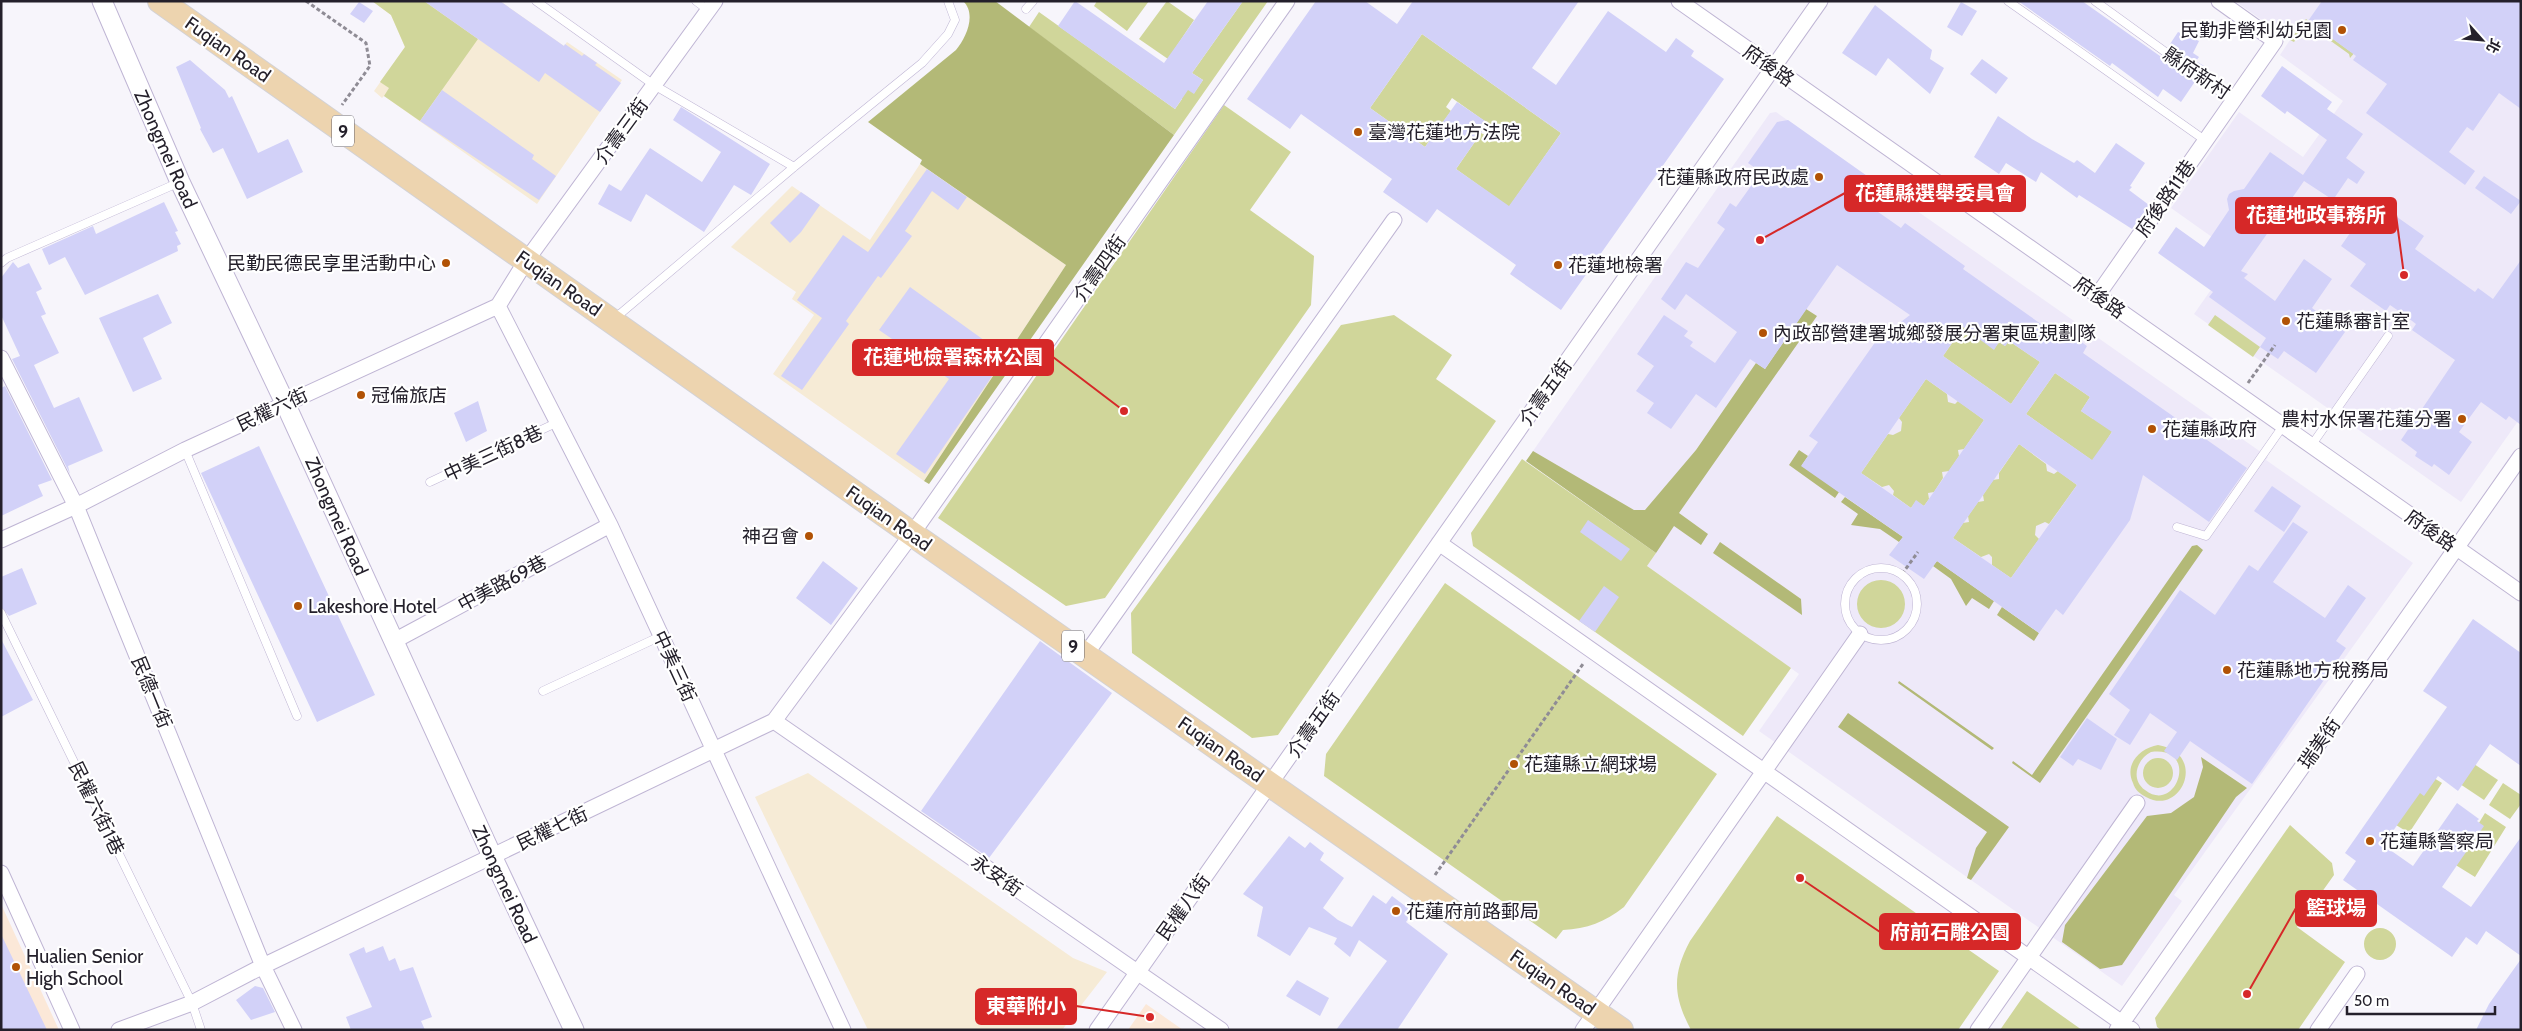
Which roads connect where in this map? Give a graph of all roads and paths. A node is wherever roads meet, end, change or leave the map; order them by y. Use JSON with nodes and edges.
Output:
{"nodes":[{"id":1,"x":102,"y":1,"type":"edge"},
{"id":2,"x":160,"y":1,"type":"edge"},
{"id":3,"x":306,"y":1,"type":"edge"},
{"id":4,"x":536,"y":1,"type":"edge"},
{"id":5,"x":696,"y":1,"type":"edge"},
{"id":6,"x":948,"y":1,"type":"edge"},
{"id":7,"x":1033,"y":1,"type":"edge"},
{"id":8,"x":1287,"y":1,"type":"edge"},
{"id":9,"x":1679,"y":1,"type":"edge"},
{"id":10,"x":1820,"y":1,"type":"edge"},
{"id":11,"x":2008,"y":1,"type":"edge"},
{"id":12,"x":2094,"y":1,"type":"edge"},
{"id":13,"x":2219,"y":1,"type":"edge"},
{"id":14,"x":712,"y":6,"type":"edge"},
{"id":15,"x":1026,"y":9,"type":"dead end"},
{"id":16,"x":1773,"y":68,"type":"junction"},
{"id":17,"x":654,"y":85,"type":"junction"},
{"id":18,"x":2233,"y":101,"type":"junction"},
{"id":19,"x":330,"y":122,"type":"junction"},
{"id":20,"x":2206,"y":141,"type":"junction"},
{"id":21,"x":794,"y":167,"type":"junction"},
{"id":22,"x":180,"y":182,"type":"junction"},
{"id":23,"x":1394,"y":220,"type":"dead end"},
{"id":24,"x":526,"y":261,"type":"junction"},
{"id":25,"x":1,"y":263,"type":"edge"},
{"id":26,"x":2097,"y":296,"type":"junction"},
{"id":27,"x":498,"y":306,"type":"junction"},
{"id":28,"x":612,"y":320,"type":"junction"},
{"id":29,"x":2388,"y":336,"type":"dead end"},
{"id":30,"x":2275,"y":345,"type":"dead end"},
{"id":31,"x":1,"y":358,"type":"edge"},
{"id":32,"x":2240,"y":395,"type":"junction"},
{"id":33,"x":286,"y":403,"type":"junction"},
{"id":34,"x":556,"y":423,"type":"junction"},
{"id":35,"x":2283,"y":426,"type":"junction"},
{"id":36,"x":2311,"y":446,"type":"junction"},
{"id":37,"x":186,"y":450,"type":"junction"},
{"id":38,"x":2521,"y":456,"type":"edge"},
{"id":39,"x":430,"y":482,"type":"dead end"},
{"id":40,"x":76,"y":506,"type":"junction"},
{"id":41,"x":610,"y":525,"type":"junction"},
{"id":42,"x":2177,"y":526,"type":"dead end"},
{"id":43,"x":912,"y":534,"type":"junction"},
{"id":44,"x":1,"y":540,"type":"edge"},
{"id":45,"x":1439,"y":543,"type":"junction"},
{"id":46,"x":2456,"y":548,"type":"junction"},
{"id":47,"x":1918,"y":552,"type":"dead end"},
{"id":48,"x":1902,"y":574,"type":"junction"},
{"id":49,"x":2521,"y":593,"type":"edge"},
{"id":50,"x":1,"y":613,"type":"edge"},
{"id":51,"x":1860,"y":634,"type":"junction"},
{"id":52,"x":661,"y":636,"type":"junction"},
{"id":53,"x":394,"y":641,"type":"junction"},
{"id":54,"x":1592,"y":651,"type":"junction"},
{"id":55,"x":1086,"y":654,"type":"junction"},
{"id":56,"x":543,"y":691,"type":"dead end"},
{"id":57,"x":297,"y":716,"type":"dead end"},
{"id":58,"x":774,"y":721,"type":"junction"},
{"id":59,"x":714,"y":750,"type":"junction"},
{"id":60,"x":1764,"y":771,"type":"junction"},
{"id":61,"x":1270,"y":784,"type":"junction"},
{"id":62,"x":2137,"y":803,"type":"dead end"},
{"id":63,"x":492,"y":856,"type":"junction"},
{"id":64,"x":1,"y":874,"type":"edge"},
{"id":65,"x":1424,"y":891,"type":"junction"},
{"id":66,"x":2029,"y":958,"type":"junction"},
{"id":67,"x":264,"y":966,"type":"junction"},
{"id":68,"x":1137,"y":972,"type":"junction"},
{"id":69,"x":2357,"y":974,"type":"dead end"},
{"id":70,"x":192,"y":1003,"type":"junction"},
{"id":71,"x":1589,"y":1021,"type":"edge"},
{"id":72,"x":2124,"y":1027,"type":"edge"},
{"id":73,"x":72,"y":1030,"type":"edge"},
{"id":74,"x":118,"y":1030,"type":"edge"},
{"id":75,"x":201,"y":1030,"type":"edge"},
{"id":76,"x":294,"y":1030,"type":"edge"},
{"id":77,"x":574,"y":1030,"type":"edge"},
{"id":78,"x":843,"y":1030,"type":"edge"},
{"id":79,"x":1097,"y":1030,"type":"edge"},
{"id":80,"x":1221,"y":1030,"type":"edge"},
{"id":81,"x":1621,"y":1030,"type":"edge"},
{"id":82,"x":1978,"y":1030,"type":"edge"},
{"id":83,"x":2318,"y":1030,"type":"edge"}],
"edges":[{"from":1,"to":22,"type":"street","name":"Zhongmei Road"},
{"from":2,"to":19,"type":"main road","name":"Fuqian Road","number":"9"},
{"from":3,"to":19,"type":"path"},
{"from":4,"to":17,"type":"lane"},
{"from":5,"to":14,"type":"lane"},
{"from":6,"to":21,"type":"lane"},
{"from":7,"to":15,"type":"lane"},
{"from":8,"to":43,"type":"street","name":"介壽四街"},
{"from":9,"to":16,"type":"street","name":"府後路"},
{"from":10,"to":16,"type":"street","name":"介壽五街"},
{"from":11,"to":20,"type":"lane"},
{"from":12,"to":18,"type":"lane","name":"縣府新村"},
{"from":13,"to":18,"type":"street","name":"縣府新村"},
{"from":14,"to":17,"type":"street","name":"介壽三街"},
{"from":16,"to":26,"type":"street","name":"府後路"},
{"from":16,"to":45,"type":"street","name":"介壽五街"},
{"from":17,"to":21,"type":"lane"},
{"from":17,"to":24,"type":"street","name":"介壽三街"},
{"from":18,"to":20,"type":"street","name":"府後路11巷"},
{"from":19,"to":24,"type":"main road","name":"Fuqian Road","number":"9"},
{"from":20,"to":26,"type":"street","name":"府後路11巷"},
{"from":21,"to":28,"type":"lane"},
{"from":22,"to":25,"type":"lane"},
{"from":22,"to":33,"type":"street","name":"Zhongmei Road"},
{"from":23,"to":55,"type":"street"},
{"from":24,"to":27,"type":"street"},
{"from":24,"to":28,"type":"main road","name":"Fuqian Road","number":"9"},
{"from":26,"to":32,"type":"street","name":"府後路"},
{"from":27,"to":33,"type":"street","name":"民權六街"},
{"from":27,"to":34,"type":"street","name":"中美三街"},
{"from":28,"to":43,"type":"main road","name":"Fuqian Road","number":"9"},
{"from":29,"to":36,"type":"lane"},
{"from":30,"to":32,"type":"path"},
{"from":31,"to":40,"type":"street","name":"民德一街"},
{"from":32,"to":35,"type":"street","name":"府後路"},
{"from":33,"to":37,"type":"street","name":"民權六街"},
{"from":33,"to":53,"type":"street","name":"Zhongmei Road"},
{"from":34,"to":39,"type":"lane","name":"中美三街8巷"},
{"from":34,"to":41,"type":"street","name":"中美三街"},
{"from":35,"to":36,"type":"street","name":"府後路"},
{"from":35,"to":42,"type":"lane"},
{"from":36,"to":46,"type":"street","name":"府後路"},
{"from":37,"to":40,"type":"street","name":"民權六街"},
{"from":37,"to":57,"type":"lane"},
{"from":38,"to":46,"type":"street","name":"瑞美街"},
{"from":40,"to":44,"type":"street","name":"民權六街"},
{"from":40,"to":67,"type":"street","name":"民德一街"},
{"from":41,"to":52,"type":"street","name":"中美三街"},
{"from":41,"to":53,"type":"street","name":"中美路69巷"},
{"from":43,"to":55,"type":"main road","name":"Fuqian Road","number":"9"},
{"from":43,"to":58,"type":"street","name":"民權七街"},
{"from":45,"to":54,"type":"street"},
{"from":45,"to":61,"type":"street","name":"介壽五街"},
{"from":46,"to":49,"type":"street","name":"府後路"},
{"from":46,"to":72,"type":"street","name":"瑞美街"},
{"from":47,"to":48,"type":"path"},
{"from":48,"to":51,"type":"lane"},
{"from":48,"to":51,"type":"lane"},
{"from":50,"to":70,"type":"lane","name":"民權六街1巷"},
{"from":51,"to":60,"type":"street"},
{"from":52,"to":56,"type":"lane"},
{"from":52,"to":59,"type":"street","name":"中美三街"},
{"from":53,"to":63,"type":"street","name":"Zhongmei Road"},
{"from":54,"to":60,"type":"street"},
{"from":54,"to":65,"type":"path"},
{"from":55,"to":61,"type":"main road","name":"Fuqian Road","number":"9"},
{"from":58,"to":59,"type":"street","name":"民權七街"},
{"from":58,"to":68,"type":"street","name":"永安街"},
{"from":59,"to":63,"type":"street","name":"民權七街"},
{"from":59,"to":78,"type":"street","name":"中美三街"},
{"from":60,"to":66,"type":"street"},
{"from":60,"to":71,"type":"street"},
{"from":61,"to":65,"type":"main road","name":"Fuqian Road","number":"9"},
{"from":61,"to":68,"type":"street","name":"民權八街"},
{"from":62,"to":66,"type":"street"},
{"from":63,"to":67,"type":"street","name":"民權七街"},
{"from":63,"to":77,"type":"street","name":"Zhongmei Road"},
{"from":64,"to":73,"type":"street"},
{"from":65,"to":71,"type":"main road","name":"Fuqian Road","number":"9"},
{"from":66,"to":72,"type":"street"},
{"from":66,"to":82,"type":"street"},
{"from":67,"to":70,"type":"street","name":"民權七街"},
{"from":67,"to":76,"type":"street","name":"民德一街"},
{"from":68,"to":79,"type":"street","name":"民權八街"},
{"from":68,"to":80,"type":"street","name":"永安街"},
{"from":69,"to":83,"type":"street"},
{"from":70,"to":74,"type":"street","name":"民權七街"},
{"from":70,"to":75,"type":"lane","name":"民權六街1巷"},
{"from":71,"to":81,"type":"main road","name":"Fuqian Road","number":"9"}]}
